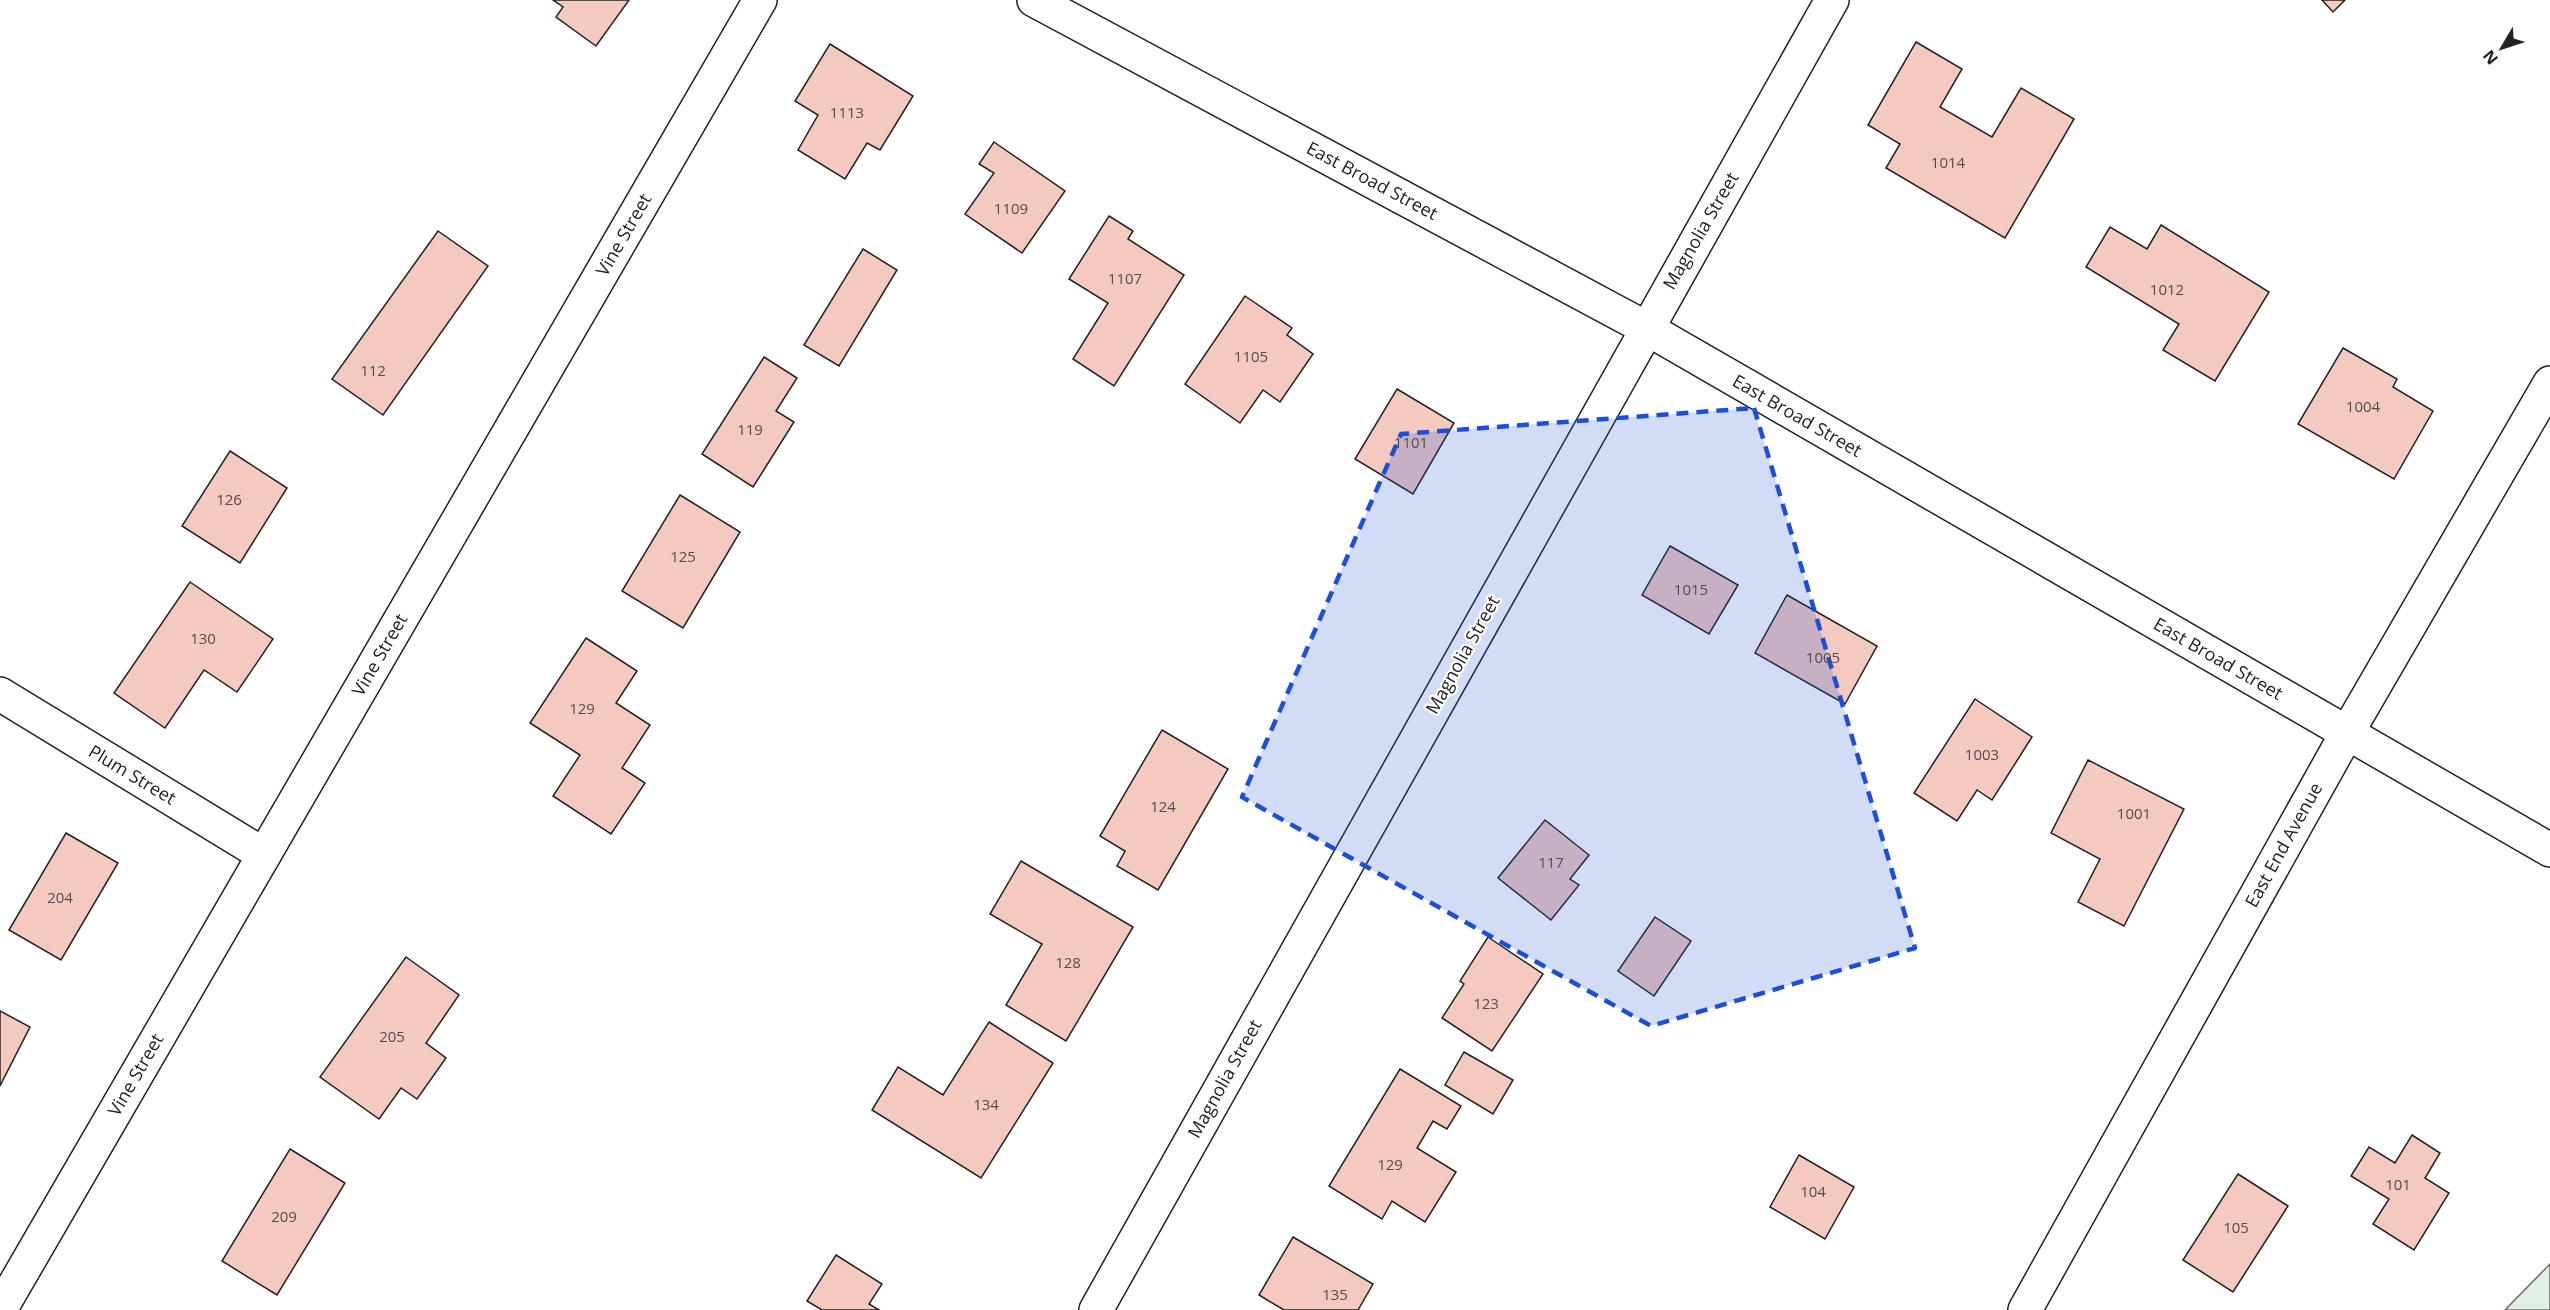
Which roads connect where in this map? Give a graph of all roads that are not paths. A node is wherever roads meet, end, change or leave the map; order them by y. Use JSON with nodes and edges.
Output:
{"nodes":[{"id":1,"x":760,"y":0,"type":"edge"},
{"id":2,"x":1034,"y":0,"type":"edge"},
{"id":3,"x":1832,"y":0,"type":"edge"},
{"id":4,"x":1646,"y":328,"type":"junction"},
{"id":5,"x":2550,"y":383,"type":"edge"},
{"id":6,"x":0,"y":694,"type":"edge"},
{"id":7,"x":2347,"y":733,"type":"junction"},
{"id":8,"x":2550,"y":850,"type":"edge"},
{"id":9,"x":264,"y":855,"type":"junction"},
{"id":10,"x":0,"y":1310,"type":"edge"},
{"id":11,"x":1096,"y":1310,"type":"edge"},
{"id":12,"x":2025,"y":1310,"type":"edge"}],
"edges":[{"from":1,"to":9,"type":"street","name":"Vine Street"},
{"from":2,"to":4,"type":"street","name":"East Broad Street"},
{"from":3,"to":4,"type":"street","name":"Magnolia Street"},
{"from":4,"to":7,"type":"street","name":"East Broad Street"},
{"from":4,"to":11,"type":"street","name":"Magnolia Street"},
{"from":5,"to":7,"type":"street","name":"East End Avenue"},
{"from":6,"to":9,"type":"street","name":"Plum Street"},
{"from":7,"to":8,"type":"street","name":"East Broad Street"},
{"from":7,"to":12,"type":"street","name":"East End Avenue"},
{"from":9,"to":10,"type":"street","name":"Vine Street"}]}
